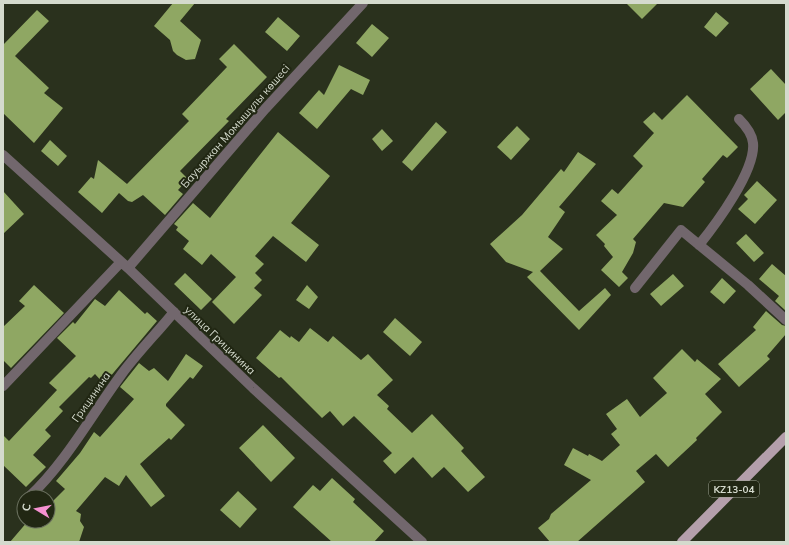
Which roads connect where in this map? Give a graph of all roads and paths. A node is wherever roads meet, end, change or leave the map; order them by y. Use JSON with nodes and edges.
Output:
{"nodes":[{"id":1,"x":363,"y":3,"type":"edge"},
{"id":2,"x":739,"y":119,"type":"dead end"},
{"id":3,"x":3,"y":155,"type":"edge"},
{"id":4,"x":699,"y":245,"type":"junction"},
{"id":5,"x":124,"y":265,"type":"junction"},
{"id":6,"x":635,"y":288,"type":"dead end"},
{"id":7,"x":174,"y":312,"type":"junction"},
{"id":8,"x":786,"y":320,"type":"edge"},
{"id":9,"x":3,"y":386,"type":"edge"},
{"id":10,"x":786,"y":436,"type":"edge"},
{"id":11,"x":38,"y":489,"type":"edge"},
{"id":12,"x":422,"y":542,"type":"edge"},
{"id":13,"x":682,"y":542,"type":"edge"}],
"edges":[{"from":1,"to":5,"type":"street","name":"Бауыржан Момышұлы көшесі"},
{"from":2,"to":4,"type":"street"},
{"from":3,"to":5,"type":"street","name":"улица Грицинина"},
{"from":4,"to":6,"type":"street"},
{"from":4,"to":8,"type":"street"},
{"from":5,"to":7,"type":"street","name":"улица Грицинина"},
{"from":5,"to":9,"type":"street","name":"Бауыржан Момышұлы көшесі"},
{"from":7,"to":11,"type":"street","name":"Грицинина"},
{"from":7,"to":12,"type":"street","name":"улица Грицинина"},
{"from":10,"to":13,"type":"main road","number":"KZ13-04"}]}
